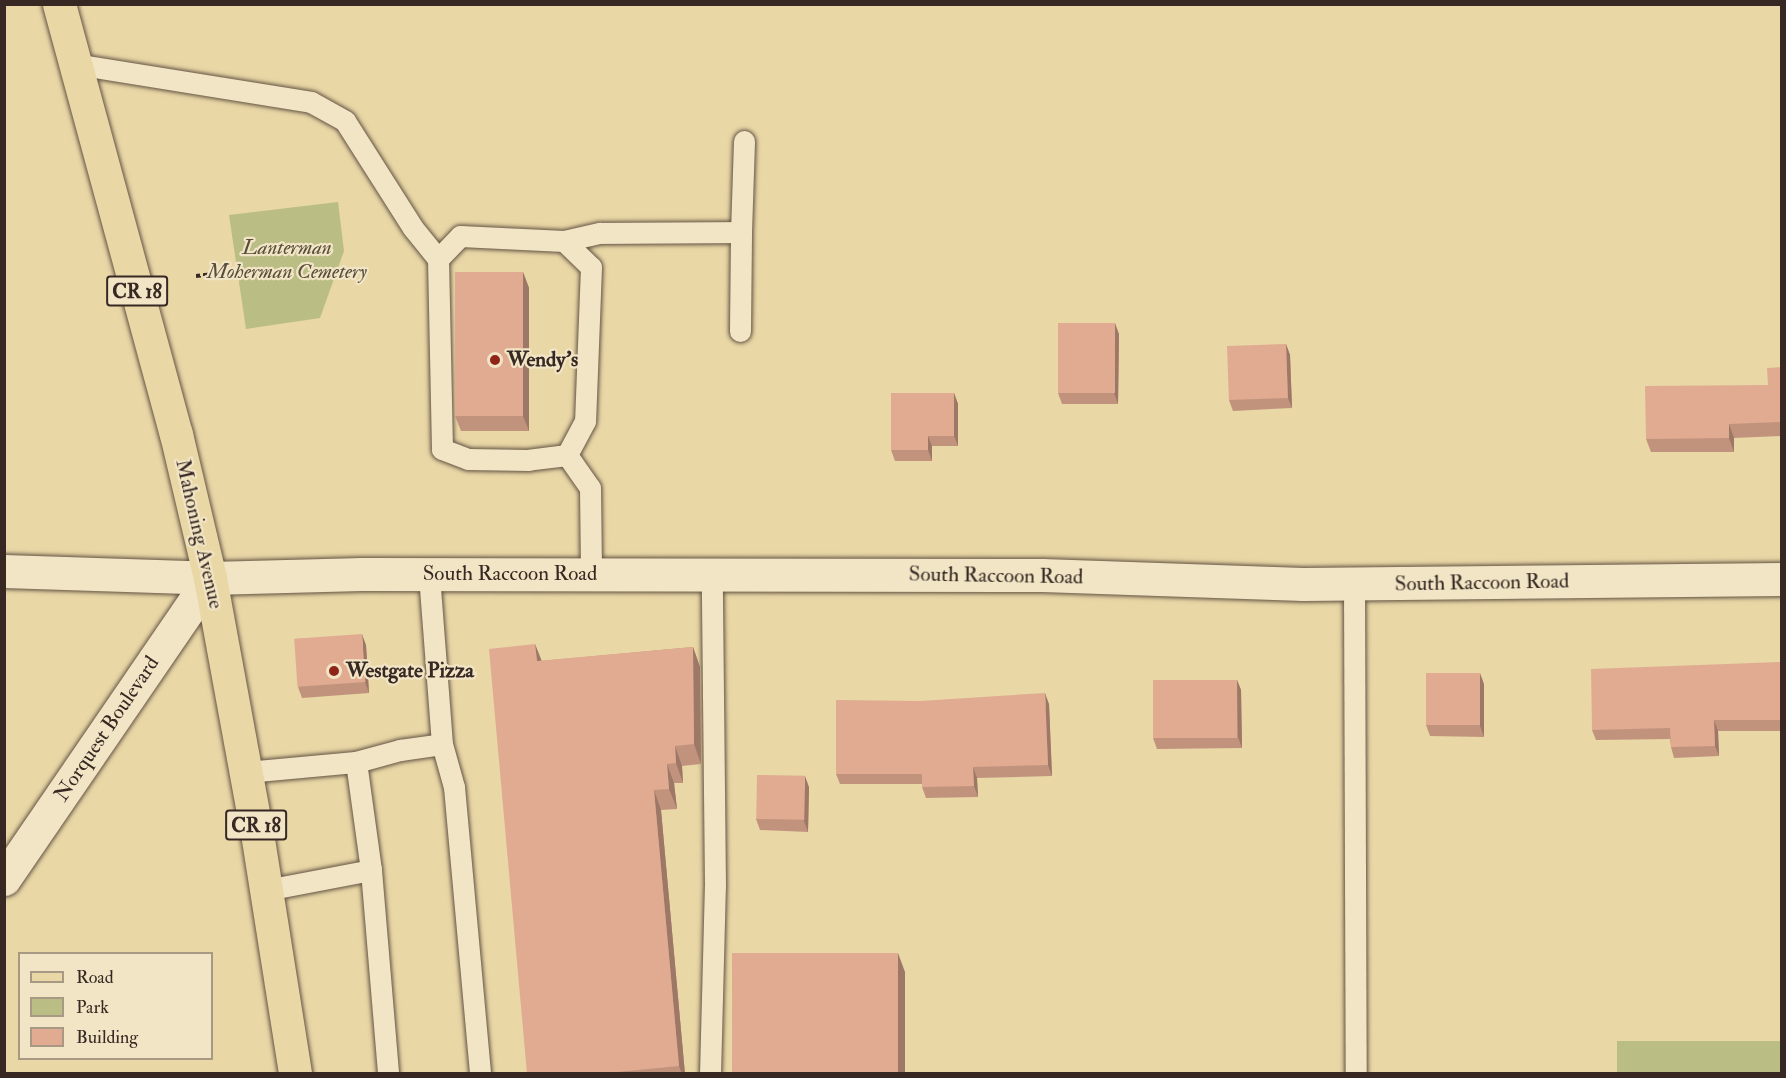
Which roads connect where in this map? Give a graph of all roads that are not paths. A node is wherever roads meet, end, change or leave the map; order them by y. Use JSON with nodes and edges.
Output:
{"nodes":[{"id":1,"x":59,"y":4,"type":"edge"},
{"id":2,"x":75,"y":64,"type":"junction"},
{"id":3,"x":744,"y":141,"type":"dead end"},
{"id":4,"x":741,"y":232,"type":"junction"},
{"id":5,"x":564,"y":242,"type":"junction"},
{"id":6,"x":438,"y":259,"type":"junction"},
{"id":7,"x":740,"y":331,"type":"dead end"},
{"id":8,"x":567,"y":455,"type":"junction"},
{"id":9,"x":4,"y":571,"type":"edge"},
{"id":10,"x":429,"y":574,"type":"junction"},
{"id":11,"x":591,"y":574,"type":"junction"},
{"id":12,"x":712,"y":574,"type":"junction"},
{"id":13,"x":210,"y":579,"type":"junction"},
{"id":14,"x":1782,"y":579,"type":"edge"},
{"id":15,"x":1354,"y":584,"type":"junction"},
{"id":16,"x":442,"y":744,"type":"junction"},
{"id":17,"x":356,"y":762,"type":"junction"},
{"id":18,"x":246,"y":772,"type":"junction"},
{"id":19,"x":371,"y":870,"type":"junction"},
{"id":20,"x":4,"y":879,"type":"edge"},
{"id":21,"x":266,"y":890,"type":"junction"},
{"id":22,"x":295,"y":1074,"type":"edge"},
{"id":23,"x":388,"y":1074,"type":"edge"},
{"id":24,"x":480,"y":1074,"type":"edge"},
{"id":25,"x":710,"y":1074,"type":"edge"},
{"id":26,"x":1356,"y":1074,"type":"edge"}],
"edges":[{"from":1,"to":2,"type":"main road","name":"Mahoning Avenue","number":"CR 18"},
{"from":2,"to":6,"type":"lane"},
{"from":2,"to":13,"type":"main road","name":"Mahoning Avenue","number":"CR 18"},
{"from":3,"to":4,"type":"lane"},
{"from":4,"to":5,"type":"lane"},
{"from":4,"to":7,"type":"lane"},
{"from":5,"to":6,"type":"lane"},
{"from":5,"to":8,"type":"lane"},
{"from":6,"to":8,"type":"lane"},
{"from":8,"to":11,"type":"lane"},
{"from":9,"to":13,"type":"street","name":"South Raccoon Road"},
{"from":10,"to":11,"type":"street","name":"South Raccoon Road"},
{"from":10,"to":13,"type":"street","name":"South Raccoon Road"},
{"from":10,"to":16,"type":"lane"},
{"from":11,"to":12,"type":"street","name":"South Raccoon Road"},
{"from":12,"to":15,"type":"street","name":"South Raccoon Road"},
{"from":12,"to":25,"type":"lane"},
{"from":13,"to":18,"type":"main road","name":"Mahoning Avenue","number":"CR 18"},
{"from":13,"to":20,"type":"street","name":"Norquest Boulevard"},
{"from":14,"to":15,"type":"street","name":"South Raccoon Road"},
{"from":15,"to":26,"type":"lane"},
{"from":16,"to":17,"type":"lane"},
{"from":16,"to":24,"type":"lane"},
{"from":17,"to":18,"type":"lane"},
{"from":17,"to":19,"type":"lane"},
{"from":18,"to":21,"type":"main road","name":"Mahoning Avenue","number":"CR 18"},
{"from":19,"to":21,"type":"lane"},
{"from":19,"to":23,"type":"lane"},
{"from":21,"to":22,"type":"main road","name":"Mahoning Avenue","number":"CR 18"}]}
